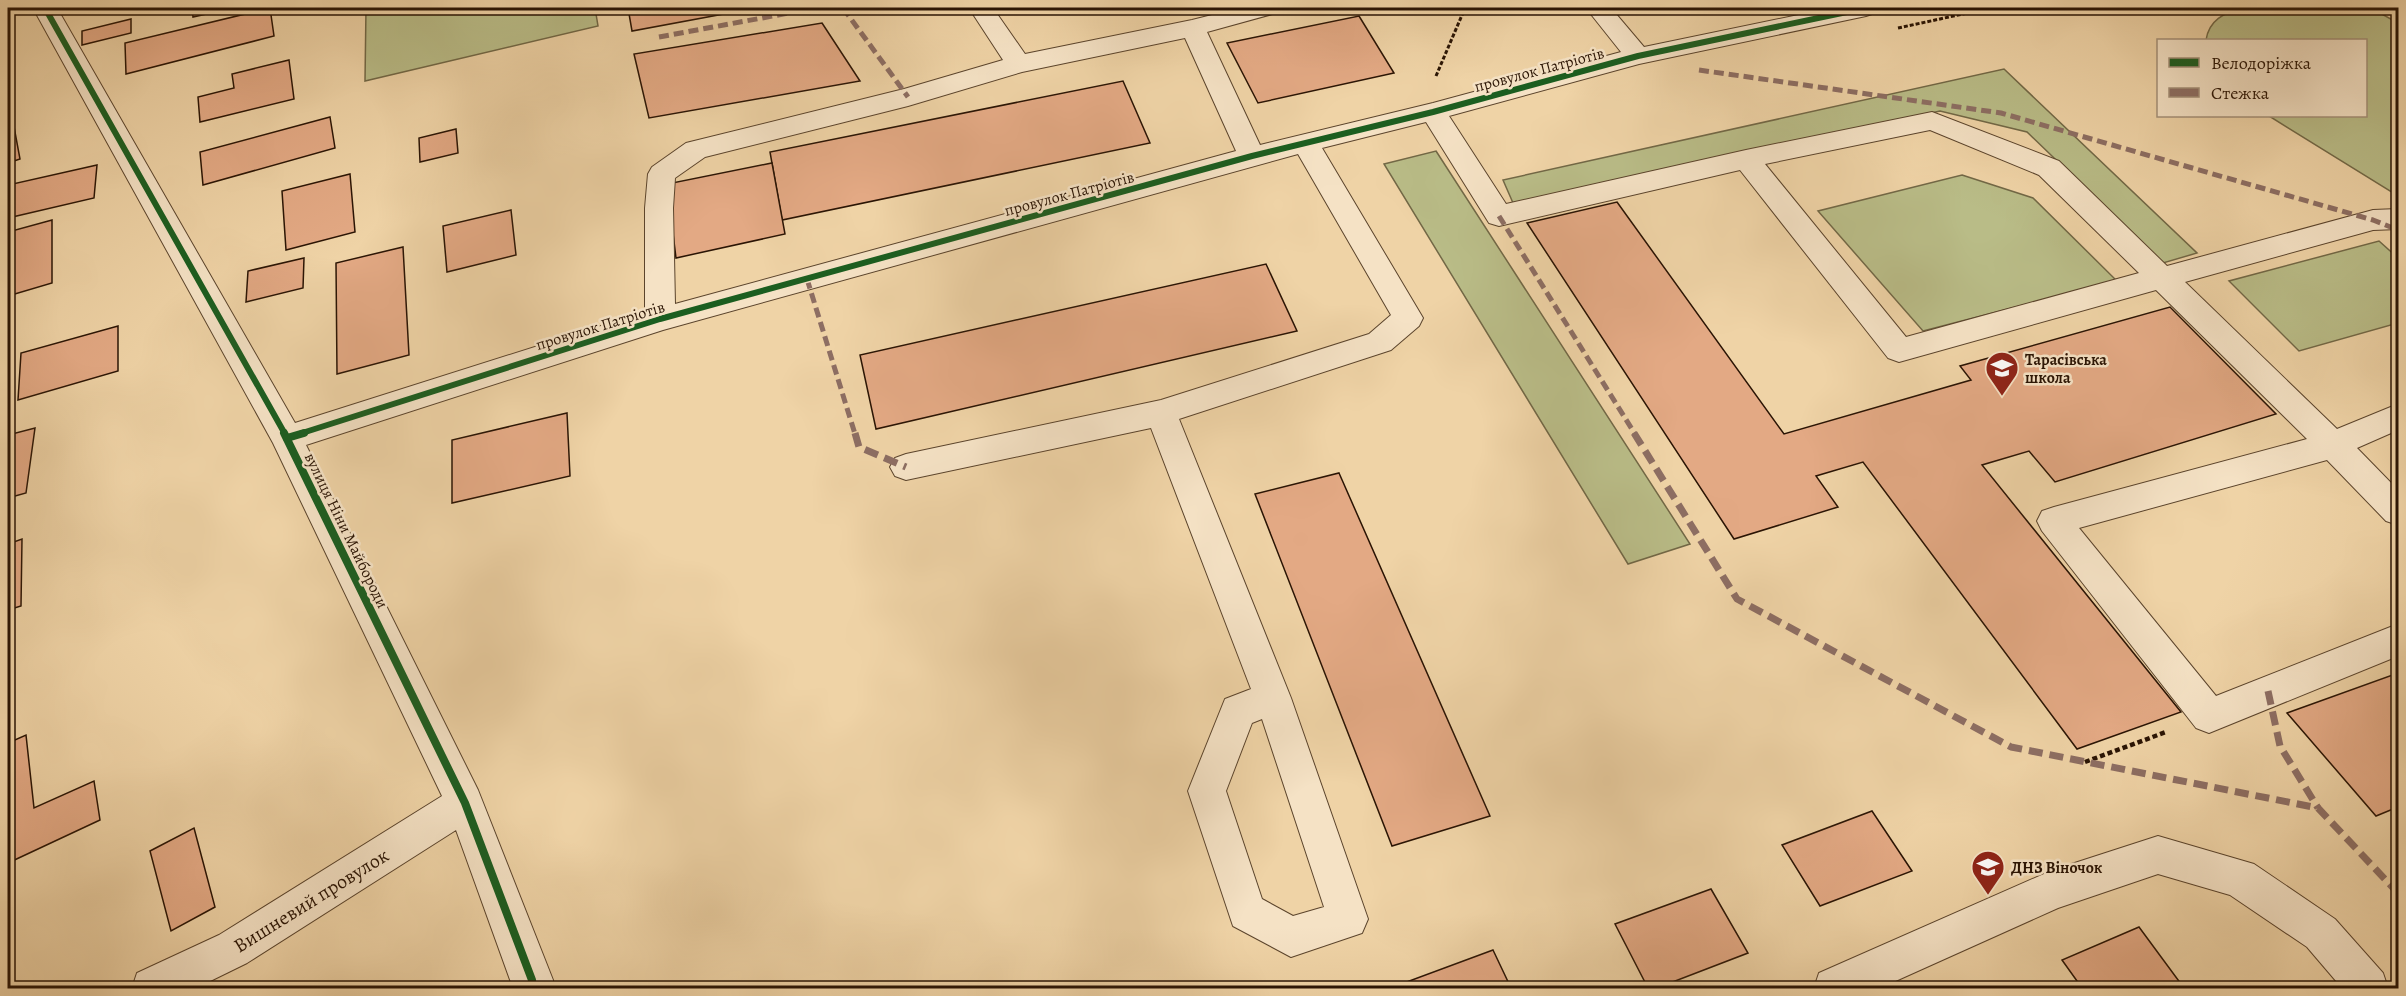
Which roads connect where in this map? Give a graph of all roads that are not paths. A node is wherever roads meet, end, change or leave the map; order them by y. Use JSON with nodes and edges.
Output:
{"nodes":[{"id":1,"x":45,"y":8,"type":"edge"},
{"id":2,"x":981,"y":8,"type":"edge"},
{"id":3,"x":1268,"y":8,"type":"edge"},
{"id":4,"x":1598,"y":8,"type":"edge"},
{"id":5,"x":1866,"y":8,"type":"edge"},
{"id":6,"x":1193,"y":28,"type":"junction"},
{"id":7,"x":1638,"y":56,"type":"junction"},
{"id":8,"x":1020,"y":64,"type":"junction"},
{"id":9,"x":1433,"y":112,"type":"junction"},
{"id":10,"x":1306,"y":144,"type":"junction"},
{"id":11,"x":1252,"y":156,"type":"junction"},
{"id":12,"x":1746,"y":159,"type":"junction"},
{"id":13,"x":2398,"y":219,"type":"edge"},
{"id":14,"x":2164,"y":278,"type":"junction"},
{"id":15,"x":660,"y":319,"type":"junction"},
{"id":16,"x":1161,"y":413,"type":"junction"},
{"id":17,"x":2398,"y":416,"type":"edge"},
{"id":18,"x":287,"y":438,"type":"junction"},
{"id":19,"x":2333,"y":445,"type":"junction"},
{"id":20,"x":906,"y":466,"type":"dead end"},
{"id":21,"x":2398,"y":511,"type":"edge"},
{"id":22,"x":2398,"y":640,"type":"edge"},
{"id":23,"x":1273,"y":698,"type":"junction"},
{"id":24,"x":465,"y":804,"type":"junction"},
{"id":25,"x":152,"y":988,"type":"edge"},
{"id":26,"x":533,"y":988,"type":"edge"},
{"id":27,"x":1834,"y":988,"type":"edge"},
{"id":28,"x":2368,"y":988,"type":"edge"}],
"edges":[{"from":1,"to":18,"type":"street","name":"вулиця Ніни Майбороди"},
{"from":2,"to":8,"type":"street"},
{"from":3,"to":6,"type":"street"},
{"from":4,"to":7,"type":"street"},
{"from":5,"to":7,"type":"street","name":"провулок Патріотів"},
{"from":6,"to":8,"type":"street"},
{"from":6,"to":11,"type":"street"},
{"from":7,"to":9,"type":"street","name":"провулок Патріотів"},
{"from":8,"to":15,"type":"street"},
{"from":9,"to":10,"type":"street","name":"провулок Патріотів"},
{"from":9,"to":12,"type":"street"},
{"from":10,"to":11,"type":"street","name":"провулок Патріотів"},
{"from":10,"to":16,"type":"street"},
{"from":11,"to":15,"type":"street","name":"провулок Патріотів"},
{"from":12,"to":14,"type":"street"},
{"from":12,"to":14,"type":"street"},
{"from":13,"to":14,"type":"street"},
{"from":14,"to":19,"type":"street"},
{"from":15,"to":18,"type":"street","name":"провулок Патріотів"},
{"from":16,"to":20,"type":"street"},
{"from":16,"to":23,"type":"street"},
{"from":17,"to":19,"type":"street"},
{"from":18,"to":24,"type":"street","name":"вулиця Ніни Майбороди"},
{"from":19,"to":21,"type":"street"},
{"from":19,"to":22,"type":"street"},
{"from":23,"to":23,"type":"street"},
{"from":24,"to":25,"type":"street","name":"Вишневий провулок"},
{"from":24,"to":26,"type":"street","name":"вулиця Ніни Майбороди"},
{"from":27,"to":28,"type":"street"}]}
